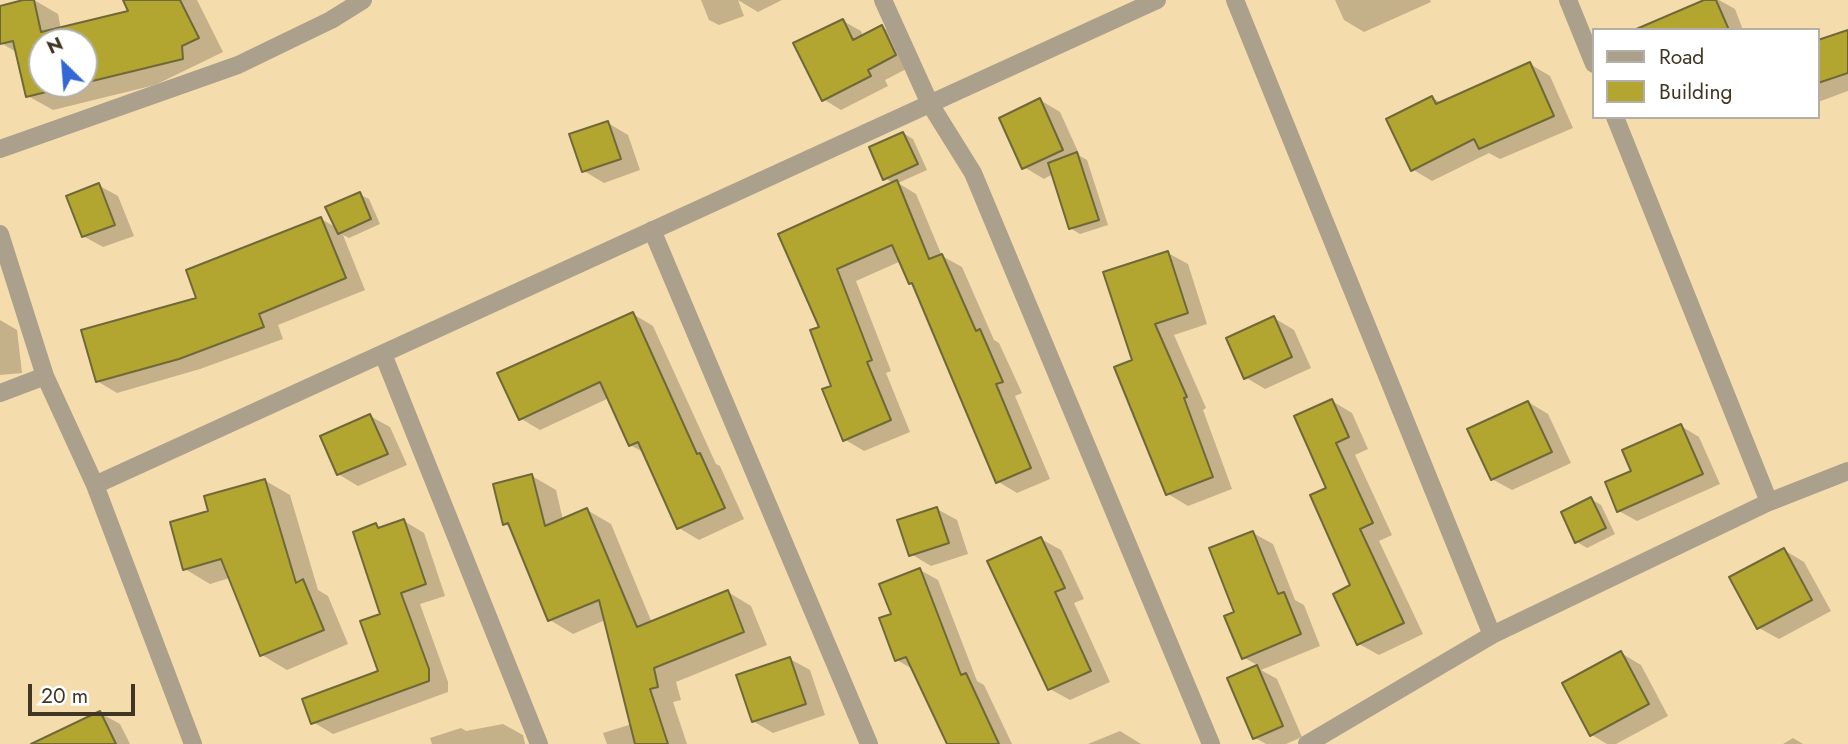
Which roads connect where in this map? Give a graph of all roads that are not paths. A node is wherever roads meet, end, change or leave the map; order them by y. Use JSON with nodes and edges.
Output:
{"nodes":[{"id":1,"x":362,"y":0,"type":"edge"},
{"id":2,"x":883,"y":0,"type":"edge"},
{"id":3,"x":1157,"y":0,"type":"edge"},
{"id":4,"x":1235,"y":0,"type":"edge"},
{"id":5,"x":1569,"y":0,"type":"edge"},
{"id":6,"x":1592,"y":59,"type":"edge"},
{"id":7,"x":930,"y":104,"type":"junction"},
{"id":8,"x":1616,"y":119,"type":"edge"},
{"id":9,"x":0,"y":149,"type":"edge"},
{"id":10,"x":652,"y":230,"type":"junction"},
{"id":11,"x":0,"y":234,"type":"edge"},
{"id":12,"x":383,"y":354,"type":"junction"},
{"id":13,"x":45,"y":376,"type":"junction"},
{"id":14,"x":0,"y":393,"type":"edge"},
{"id":15,"x":1848,"y":471,"type":"edge"},
{"id":16,"x":95,"y":485,"type":"junction"},
{"id":17,"x":1769,"y":502,"type":"junction"},
{"id":18,"x":1493,"y":635,"type":"junction"},
{"id":19,"x":193,"y":744,"type":"edge"},
{"id":20,"x":539,"y":744,"type":"edge"},
{"id":21,"x":869,"y":744,"type":"edge"},
{"id":22,"x":1211,"y":744,"type":"edge"},
{"id":23,"x":1307,"y":744,"type":"edge"}],
"edges":[{"from":1,"to":9,"type":"street"},
{"from":2,"to":7,"type":"street"},
{"from":3,"to":7,"type":"street"},
{"from":4,"to":18,"type":"street"},
{"from":5,"to":6,"type":"street"},
{"from":7,"to":10,"type":"street"},
{"from":7,"to":22,"type":"street"},
{"from":8,"to":17,"type":"street"},
{"from":10,"to":12,"type":"street"},
{"from":10,"to":21,"type":"street"},
{"from":11,"to":13,"type":"street"},
{"from":12,"to":16,"type":"street"},
{"from":12,"to":20,"type":"street"},
{"from":13,"to":14,"type":"street"},
{"from":13,"to":16,"type":"street"},
{"from":15,"to":17,"type":"street"},
{"from":16,"to":19,"type":"street"},
{"from":17,"to":18,"type":"street"},
{"from":18,"to":23,"type":"street"}]}
